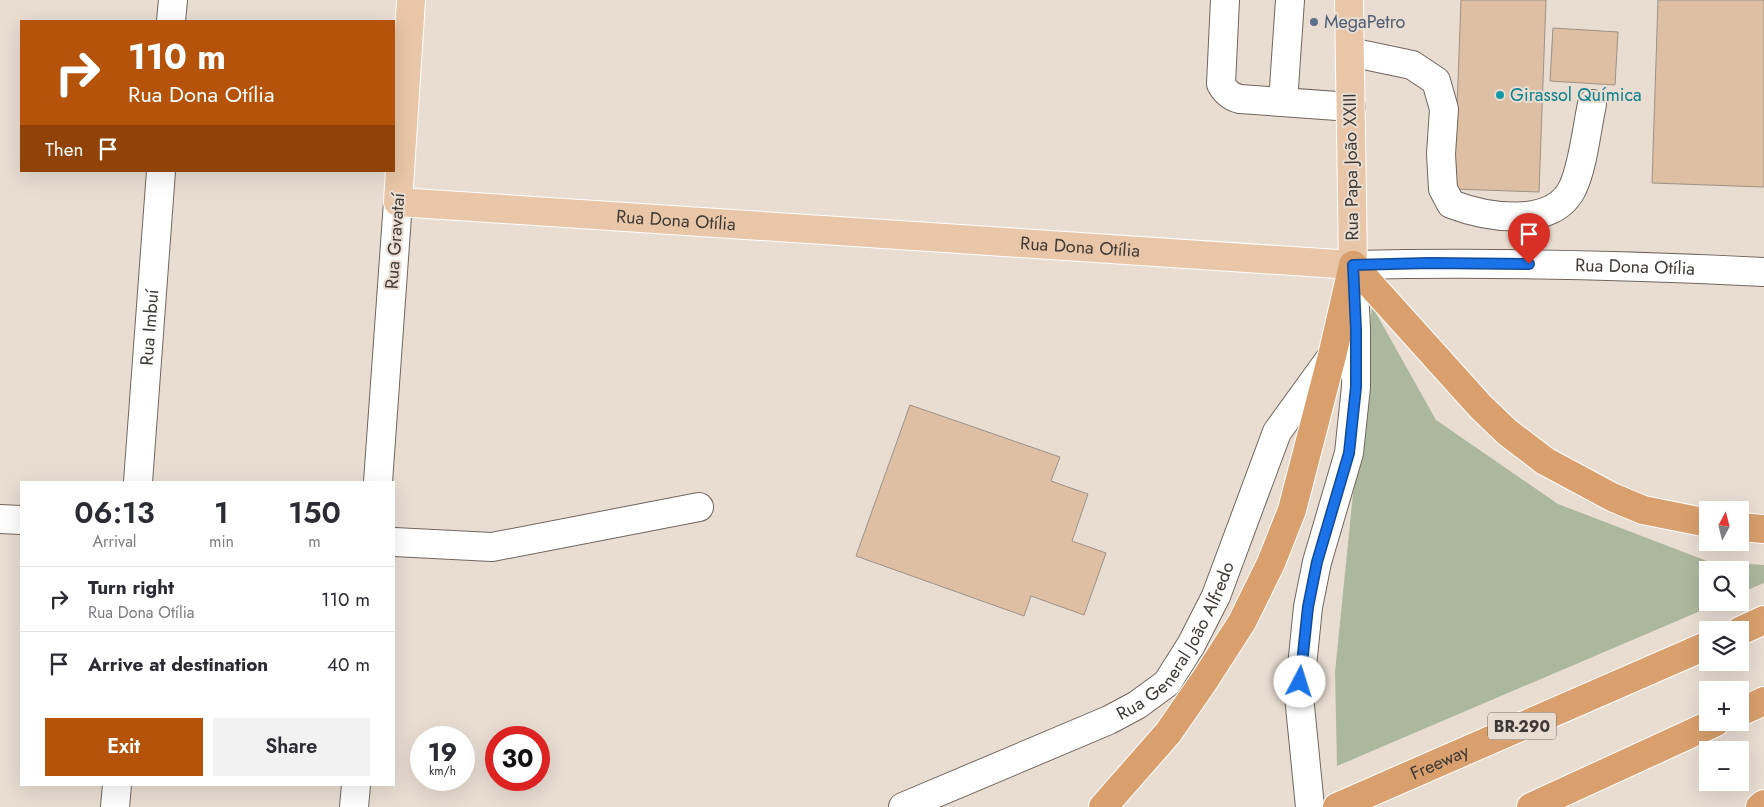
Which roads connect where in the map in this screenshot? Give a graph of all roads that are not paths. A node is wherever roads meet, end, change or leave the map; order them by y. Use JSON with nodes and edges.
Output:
{"nodes":[{"id":1,"x":173,"y":0,"type":"edge"},
{"id":2,"x":411,"y":0,"type":"edge"},
{"id":3,"x":1225,"y":0,"type":"edge"},
{"id":4,"x":1290,"y":0,"type":"edge"},
{"id":5,"x":1350,"y":0,"type":"edge"},
{"id":6,"x":171,"y":20,"type":"edge"},
{"id":7,"x":1350,"y":52,"type":"junction"},
{"id":8,"x":1283,"y":102,"type":"junction"},
{"id":9,"x":1592,"y":104,"type":"dead end"},
{"id":10,"x":1350,"y":107,"type":"junction"},
{"id":11,"x":160,"y":172,"type":"edge"},
{"id":12,"x":398,"y":202,"type":"junction"},
{"id":13,"x":1353,"y":265,"type":"junction"},
{"id":14,"x":1764,"y":272,"type":"edge"},
{"id":15,"x":1332,"y":356,"type":"junction"},
{"id":16,"x":138,"y":481,"type":"edge"},
{"id":17,"x":378,"y":481,"type":"edge"},
{"id":18,"x":699,"y":507,"type":"dead end"},
{"id":19,"x":0,"y":519,"type":"edge"},
{"id":20,"x":20,"y":520,"type":"edge"},
{"id":21,"x":1699,"y":521,"type":"edge"},
{"id":22,"x":1749,"y":528,"type":"edge"},
{"id":23,"x":1764,"y":529,"type":"edge"},
{"id":24,"x":395,"y":542,"type":"edge"},
{"id":25,"x":1764,"y":620,"type":"edge"},
{"id":26,"x":1749,"y":626,"type":"edge"},
{"id":27,"x":1699,"y":649,"type":"edge"},
{"id":28,"x":1764,"y":701,"type":"edge"},
{"id":29,"x":1749,"y":708,"type":"edge"},
{"id":30,"x":1699,"y":730,"type":"edge"},
{"id":31,"x":117,"y":786,"type":"edge"},
{"id":32,"x":356,"y":786,"type":"edge"},
{"id":33,"x":1764,"y":804,"type":"edge"},
{"id":34,"x":115,"y":807,"type":"edge"},
{"id":35,"x":354,"y":807,"type":"edge"},
{"id":36,"x":903,"y":807,"type":"edge"},
{"id":37,"x":1103,"y":807,"type":"edge"},
{"id":38,"x":1310,"y":807,"type":"edge"},
{"id":39,"x":1337,"y":807,"type":"edge"},
{"id":40,"x":1531,"y":807,"type":"edge"},
{"id":41,"x":1760,"y":807,"type":"edge"}],
"edges":[{"from":1,"to":6,"type":"street"},
{"from":2,"to":12,"type":"main road","name":"Rua Gravataí"},
{"from":3,"to":8,"type":"street"},
{"from":4,"to":8,"type":"street"},
{"from":5,"to":7,"type":"main road","name":"Rua Papa João XXIII"},
{"from":7,"to":9,"type":"street"},
{"from":7,"to":10,"type":"main road","name":"Rua Papa João XXIII"},
{"from":8,"to":10,"type":"street"},
{"from":10,"to":13,"type":"main road","name":"Rua Papa João XXIII"},
{"from":11,"to":16,"type":"street","name":"Rua Imbuí"},
{"from":12,"to":13,"type":"main road","name":"Rua Dona Otília"},
{"from":12,"to":17,"type":"street","name":"Rua Gravataí"},
{"from":13,"to":14,"type":"street","name":"Rua Dona Otília"},
{"from":13,"to":15,"type":"highway"},
{"from":13,"to":21,"type":"highway"},
{"from":13,"to":38,"type":"street","name":"Rua Papa João XXIII"},
{"from":15,"to":36,"type":"street","name":"Rua General João Alfredo"},
{"from":15,"to":37,"type":"highway"},
{"from":18,"to":24,"type":"street"},
{"from":19,"to":20,"type":"street"},
{"from":22,"to":23,"type":"highway"},
{"from":25,"to":26,"type":"highway"},
{"from":27,"to":39,"type":"highway","name":"Freeway","number":"BR-290"},
{"from":28,"to":29,"type":"highway"},
{"from":30,"to":40,"type":"highway"},
{"from":31,"to":34,"type":"street"},
{"from":32,"to":35,"type":"street"},
{"from":33,"to":41,"type":"highway"}]}
